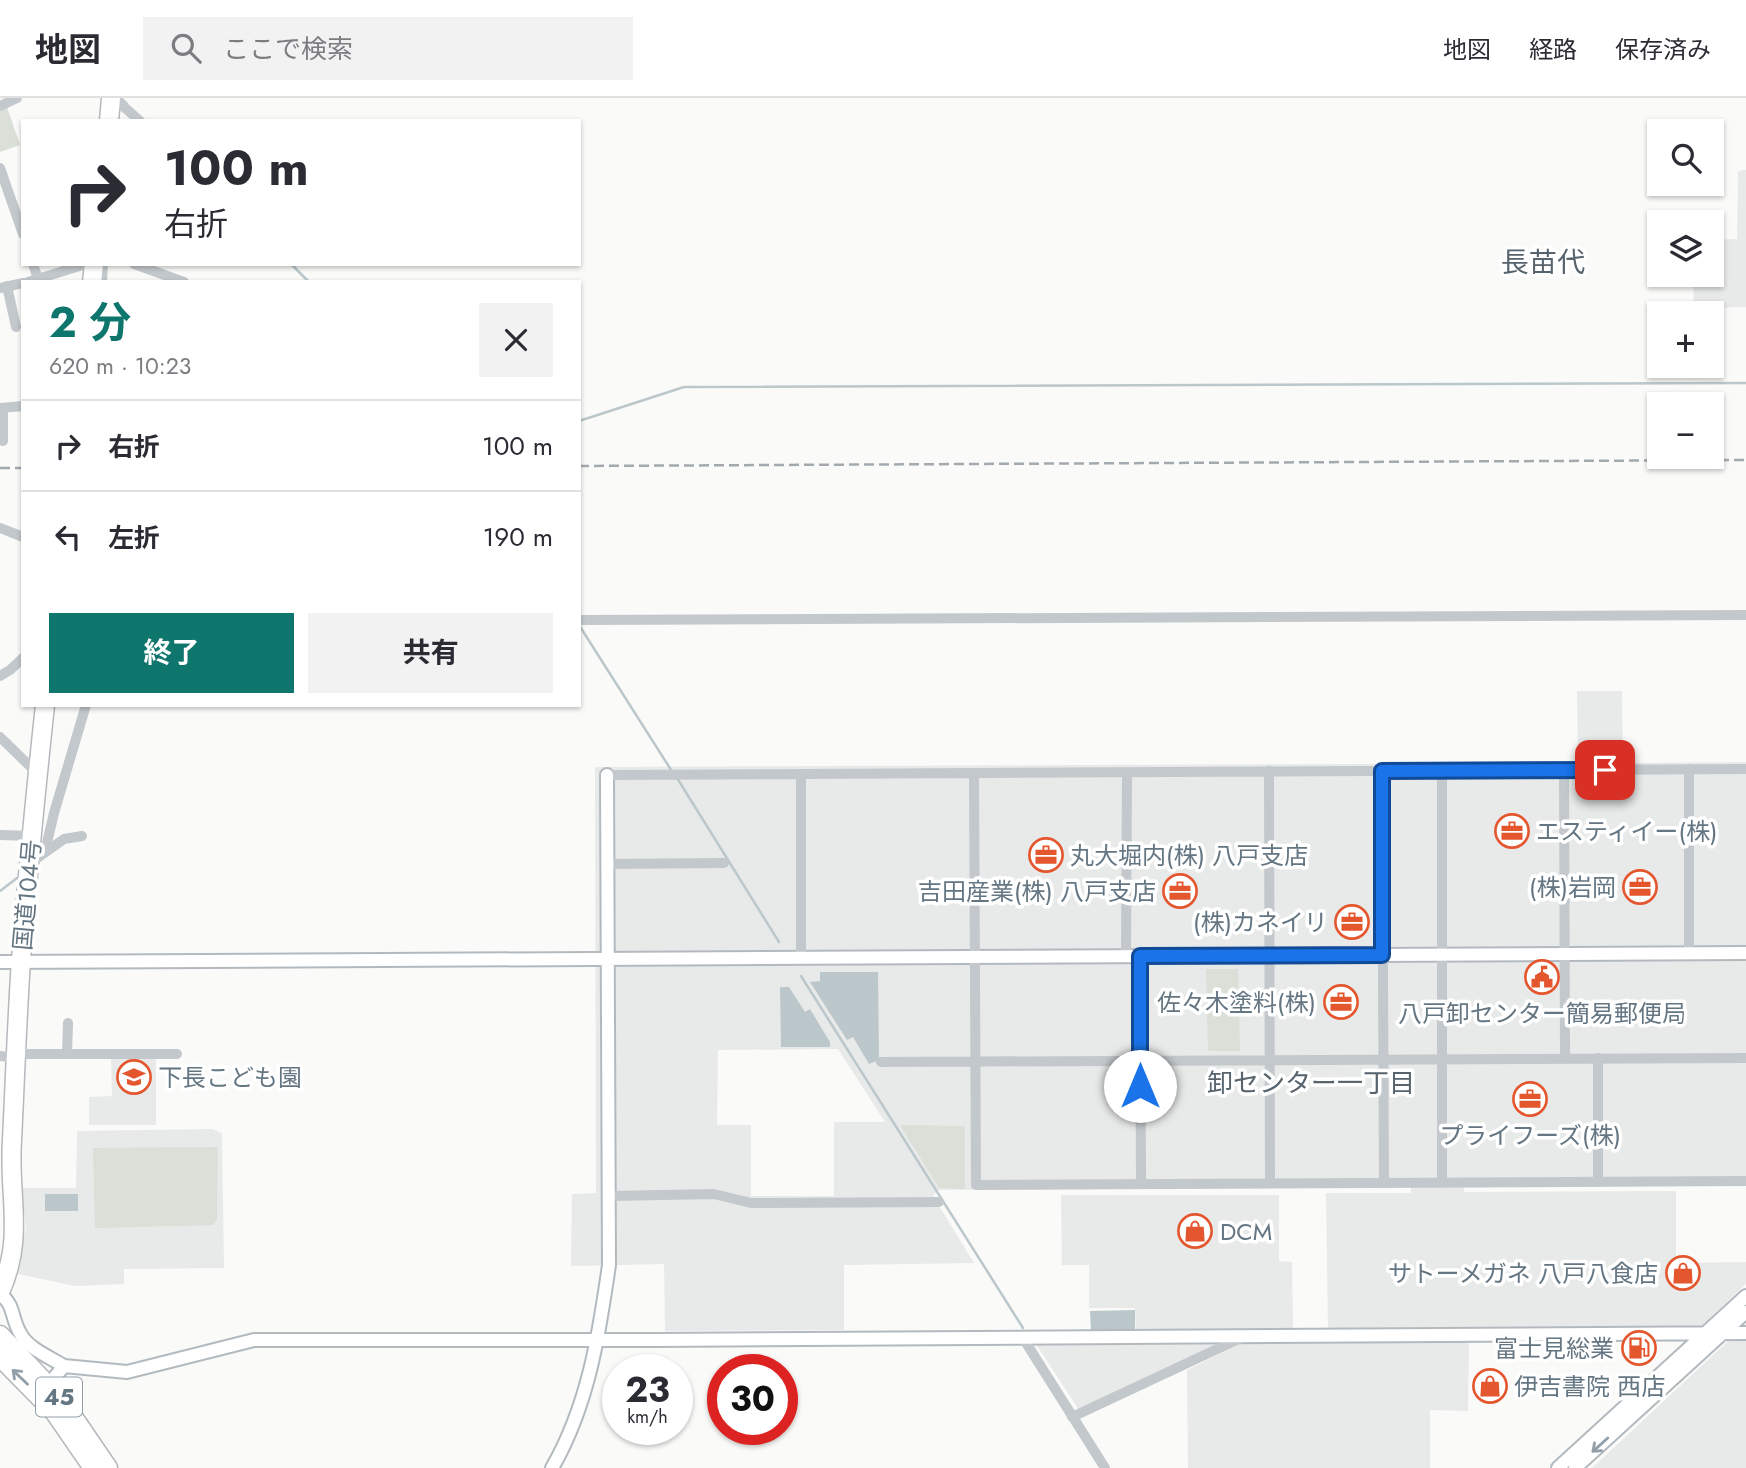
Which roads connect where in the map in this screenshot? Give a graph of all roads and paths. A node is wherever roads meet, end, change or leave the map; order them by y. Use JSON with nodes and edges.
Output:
{"nodes":[{"id":1,"x":17,"y":98,"type":"edge"},
{"id":2,"x":116,"y":99,"type":"edge"},
{"id":3,"x":0,"y":106,"type":"edge"},
{"id":4,"x":110,"y":119,"type":"edge"},
{"id":5,"x":138,"y":119,"type":"edge"},
{"id":6,"x":0,"y":168,"type":"edge"},
{"id":7,"x":3,"y":188,"type":"edge"},
{"id":8,"x":21,"y":229,"type":"edge"},
{"id":9,"x":80,"y":266,"type":"edge"},
{"id":10,"x":138,"y":266,"type":"edge"},
{"id":11,"x":166,"y":279,"type":"edge"},
{"id":12,"x":38,"y":280,"type":"edge"},
{"id":13,"x":21,"y":283,"type":"edge"},
{"id":14,"x":3,"y":287,"type":"edge"},
{"id":15,"x":16,"y":327,"type":"dead end"},
{"id":16,"x":21,"y":406,"type":"edge"},
{"id":17,"x":2,"y":408,"type":"edge"},
{"id":18,"x":3,"y":441,"type":"dead end"},
{"id":19,"x":0,"y":528,"type":"edge"},
{"id":20,"x":21,"y":536,"type":"edge"},
{"id":21,"x":1746,"y":615,"type":"edge"},
{"id":22,"x":581,"y":620,"type":"edge"},
{"id":23,"x":21,"y":660,"type":"edge"},
{"id":24,"x":0,"y":676,"type":"edge"},
{"id":25,"x":45,"y":707,"type":"edge"},
{"id":26,"x":85,"y":707,"type":"edge"},
{"id":27,"x":0,"y":737,"type":"edge"},
{"id":28,"x":1689,"y":769,"type":"junction"},
{"id":29,"x":1746,"y":769,"type":"edge"},
{"id":30,"x":1564,"y":770,"type":"junction"},
{"id":31,"x":1269,"y":771,"type":"junction"},
{"id":32,"x":1382,"y":771,"type":"junction"},
{"id":33,"x":1442,"y":771,"type":"junction"},
{"id":34,"x":1127,"y":772,"type":"junction"},
{"id":35,"x":37,"y":773,"type":"junction"},
{"id":36,"x":801,"y":774,"type":"junction"},
{"id":37,"x":974,"y":774,"type":"junction"},
{"id":38,"x":607,"y":775,"type":"joint"},
{"id":39,"x":34,"y":810,"type":"junction"},
{"id":40,"x":54,"y":813,"type":"junction"},
{"id":41,"x":0,"y":835,"type":"edge"},
{"id":42,"x":32,"y":836,"type":"junction"},
{"id":43,"x":82,"y":836,"type":"dead end"},
{"id":44,"x":48,"y":849,"type":"junction"},
{"id":45,"x":724,"y":863,"type":"dead end"},
{"id":46,"x":29,"y":864,"type":"junction"},
{"id":47,"x":608,"y":864,"type":"junction"},
{"id":48,"x":1689,"y":953,"type":"junction"},
{"id":49,"x":1746,"y":953,"type":"edge"},
{"id":50,"x":1441,"y":954,"type":"junction"},
{"id":51,"x":1564,"y":954,"type":"junction"},
{"id":52,"x":1382,"y":955,"type":"junction"},
{"id":53,"x":1140,"y":956,"type":"junction"},
{"id":54,"x":1269,"y":956,"type":"junction"},
{"id":55,"x":1126,"y":957,"type":"junction"},
{"id":56,"x":801,"y":958,"type":"junction"},
{"id":57,"x":974,"y":958,"type":"junction"},
{"id":58,"x":608,"y":959,"type":"junction"},
{"id":59,"x":21,"y":961,"type":"junction"},
{"id":60,"x":0,"y":962,"type":"edge"},
{"id":61,"x":68,"y":1023,"type":"dead end"},
{"id":62,"x":67,"y":1054,"type":"junction"},
{"id":63,"x":177,"y":1054,"type":"dead end"},
{"id":64,"x":11,"y":1056,"type":"edge"},
{"id":65,"x":1746,"y":1058,"type":"edge"},
{"id":66,"x":1565,"y":1059,"type":"junction"},
{"id":67,"x":1598,"y":1059,"type":"junction"},
{"id":68,"x":1383,"y":1060,"type":"junction"},
{"id":69,"x":1442,"y":1060,"type":"junction"},
{"id":70,"x":1139,"y":1061,"type":"junction"},
{"id":71,"x":1269,"y":1061,"type":"junction"},
{"id":72,"x":881,"y":1062,"type":"dead end"},
{"id":73,"x":975,"y":1063,"type":"junction"},
{"id":74,"x":7,"y":1117,"type":"edge"},
{"id":75,"x":1598,"y":1181,"type":"junction"},
{"id":76,"x":1746,"y":1181,"type":"edge"},
{"id":77,"x":1441,"y":1182,"type":"junction"},
{"id":78,"x":1141,"y":1183,"type":"junction"},
{"id":79,"x":1270,"y":1183,"type":"junction"},
{"id":80,"x":1384,"y":1183,"type":"junction"},
{"id":81,"x":610,"y":1196,"type":"junction"},
{"id":82,"x":939,"y":1202,"type":"dead end"},
{"id":83,"x":8,"y":1230,"type":"edge"},
{"id":84,"x":0,"y":1293,"type":"edge"},
{"id":85,"x":1746,"y":1296,"type":"edge"},
{"id":86,"x":1746,"y":1312,"type":"edge"},
{"id":87,"x":1724,"y":1333,"type":"junction"},
{"id":88,"x":1746,"y":1333,"type":"edge"},
{"id":89,"x":1703,"y":1334,"type":"junction"},
{"id":90,"x":0,"y":1335,"type":"edge"},
{"id":91,"x":1244,"y":1337,"type":"junction"},
{"id":92,"x":1023,"y":1338,"type":"junction"},
{"id":93,"x":597,"y":1340,"type":"junction"},
{"id":94,"x":0,"y":1357,"type":"edge"},
{"id":95,"x":64,"y":1366,"type":"junction"},
{"id":96,"x":48,"y":1384,"type":"junction"},
{"id":97,"x":1072,"y":1417,"type":"junction"},
{"id":98,"x":93,"y":1468,"type":"edge"},
{"id":99,"x":108,"y":1468,"type":"edge"},
{"id":100,"x":552,"y":1468,"type":"edge"},
{"id":101,"x":1105,"y":1468,"type":"edge"},
{"id":102,"x":1558,"y":1468,"type":"edge"},
{"id":103,"x":1574,"y":1468,"type":"edge"}],
"edges":[{"from":1,"to":3,"type":"street"},
{"from":2,"to":4,"type":"highway"},
{"from":2,"to":5,"type":"street"},
{"from":6,"to":7,"type":"street"},
{"from":7,"to":8,"type":"street"},
{"from":9,"to":12,"type":"street"},
{"from":10,"to":11,"type":"street"},
{"from":13,"to":14,"type":"street"},
{"from":14,"to":15,"type":"street"},
{"from":16,"to":17,"type":"street"},
{"from":17,"to":18,"type":"street"},
{"from":19,"to":20,"type":"street"},
{"from":21,"to":22,"type":"street"},
{"from":23,"to":24,"type":"street"},
{"from":25,"to":35,"type":"highway","name":"国道104号"},
{"from":26,"to":40,"type":"street"},
{"from":27,"to":35,"type":"street"},
{"from":28,"to":29,"type":"street"},
{"from":28,"to":30,"type":"street"},
{"from":28,"to":48,"type":"street"},
{"from":30,"to":33,"type":"street"},
{"from":30,"to":51,"type":"street"},
{"from":31,"to":32,"type":"street"},
{"from":31,"to":34,"type":"street"},
{"from":31,"to":54,"type":"street"},
{"from":32,"to":33,"type":"street"},
{"from":32,"to":52,"type":"street"},
{"from":33,"to":50,"type":"street"},
{"from":34,"to":37,"type":"street"},
{"from":34,"to":55,"type":"street"},
{"from":35,"to":39,"type":"highway","name":"国道104号"},
{"from":36,"to":37,"type":"street"},
{"from":36,"to":38,"type":"street"},
{"from":36,"to":56,"type":"street"},
{"from":37,"to":57,"type":"street"},
{"from":38,"to":47,"type":"street"},
{"from":39,"to":40,"type":"street"},
{"from":39,"to":42,"type":"highway","name":"国道104号"},
{"from":40,"to":44,"type":"street"},
{"from":41,"to":42,"type":"street"},
{"from":42,"to":46,"type":"highway","name":"国道104号"},
{"from":43,"to":44,"type":"street"},
{"from":44,"to":46,"type":"street"},
{"from":45,"to":47,"type":"street"},
{"from":46,"to":59,"type":"highway","name":"国道104号"},
{"from":47,"to":58,"type":"street"},
{"from":48,"to":49,"type":"street"},
{"from":48,"to":51,"type":"street"},
{"from":50,"to":51,"type":"street"},
{"from":50,"to":52,"type":"street"},
{"from":50,"to":69,"type":"street"},
{"from":51,"to":66,"type":"street"},
{"from":52,"to":54,"type":"street"},
{"from":52,"to":68,"type":"street"},
{"from":53,"to":54,"type":"street"},
{"from":53,"to":55,"type":"street"},
{"from":53,"to":70,"type":"street"},
{"from":54,"to":71,"type":"street"},
{"from":55,"to":57,"type":"street"},
{"from":56,"to":57,"type":"street"},
{"from":56,"to":58,"type":"street"},
{"from":57,"to":73,"type":"street"},
{"from":58,"to":59,"type":"street"},
{"from":58,"to":81,"type":"street"},
{"from":59,"to":60,"type":"street"},
{"from":59,"to":64,"type":"highway","name":"国道104号"},
{"from":61,"to":62,"type":"street"},
{"from":62,"to":63,"type":"street"},
{"from":62,"to":64,"type":"street"},
{"from":64,"to":74,"type":"highway","name":"国道104号"},
{"from":65,"to":67,"type":"street"},
{"from":66,"to":67,"type":"street"},
{"from":66,"to":69,"type":"street"},
{"from":67,"to":75,"type":"street"},
{"from":68,"to":69,"type":"street"},
{"from":68,"to":71,"type":"street"},
{"from":68,"to":80,"type":"street"},
{"from":69,"to":77,"type":"street"},
{"from":70,"to":71,"type":"street"},
{"from":70,"to":73,"type":"street"},
{"from":70,"to":78,"type":"street"},
{"from":71,"to":79,"type":"street"},
{"from":72,"to":73,"type":"street"},
{"from":73,"to":78,"type":"street"},
{"from":74,"to":83,"type":"highway","name":"国道104号"},
{"from":75,"to":76,"type":"street"},
{"from":75,"to":77,"type":"street"},
{"from":77,"to":80,"type":"street"},
{"from":78,"to":79,"type":"street"},
{"from":79,"to":80,"type":"street"},
{"from":81,"to":82,"type":"street"},
{"from":81,"to":93,"type":"street"},
{"from":83,"to":84,"type":"highway","name":"国道104号"},
{"from":84,"to":95,"type":"street"},
{"from":85,"to":89,"type":"street"},
{"from":86,"to":87,"type":"street"},
{"from":87,"to":88,"type":"street"},
{"from":87,"to":89,"type":"street"},
{"from":87,"to":103,"type":"street","one_way":true},
{"from":89,"to":91,"type":"street"},
{"from":89,"to":102,"type":"street"},
{"from":90,"to":96,"type":"highway","number":"45"},
{"from":91,"to":92,"type":"street"},
{"from":91,"to":97,"type":"street"},
{"from":92,"to":93,"type":"street"},
{"from":92,"to":97,"type":"street"},
{"from":93,"to":95,"type":"street"},
{"from":93,"to":100,"type":"street"},
{"from":98,"to":94,"type":"highway","number":"45","one_way":true},
{"from":95,"to":96,"type":"street"},
{"from":96,"to":99,"type":"highway","number":"45"},
{"from":97,"to":101,"type":"street"}]}
